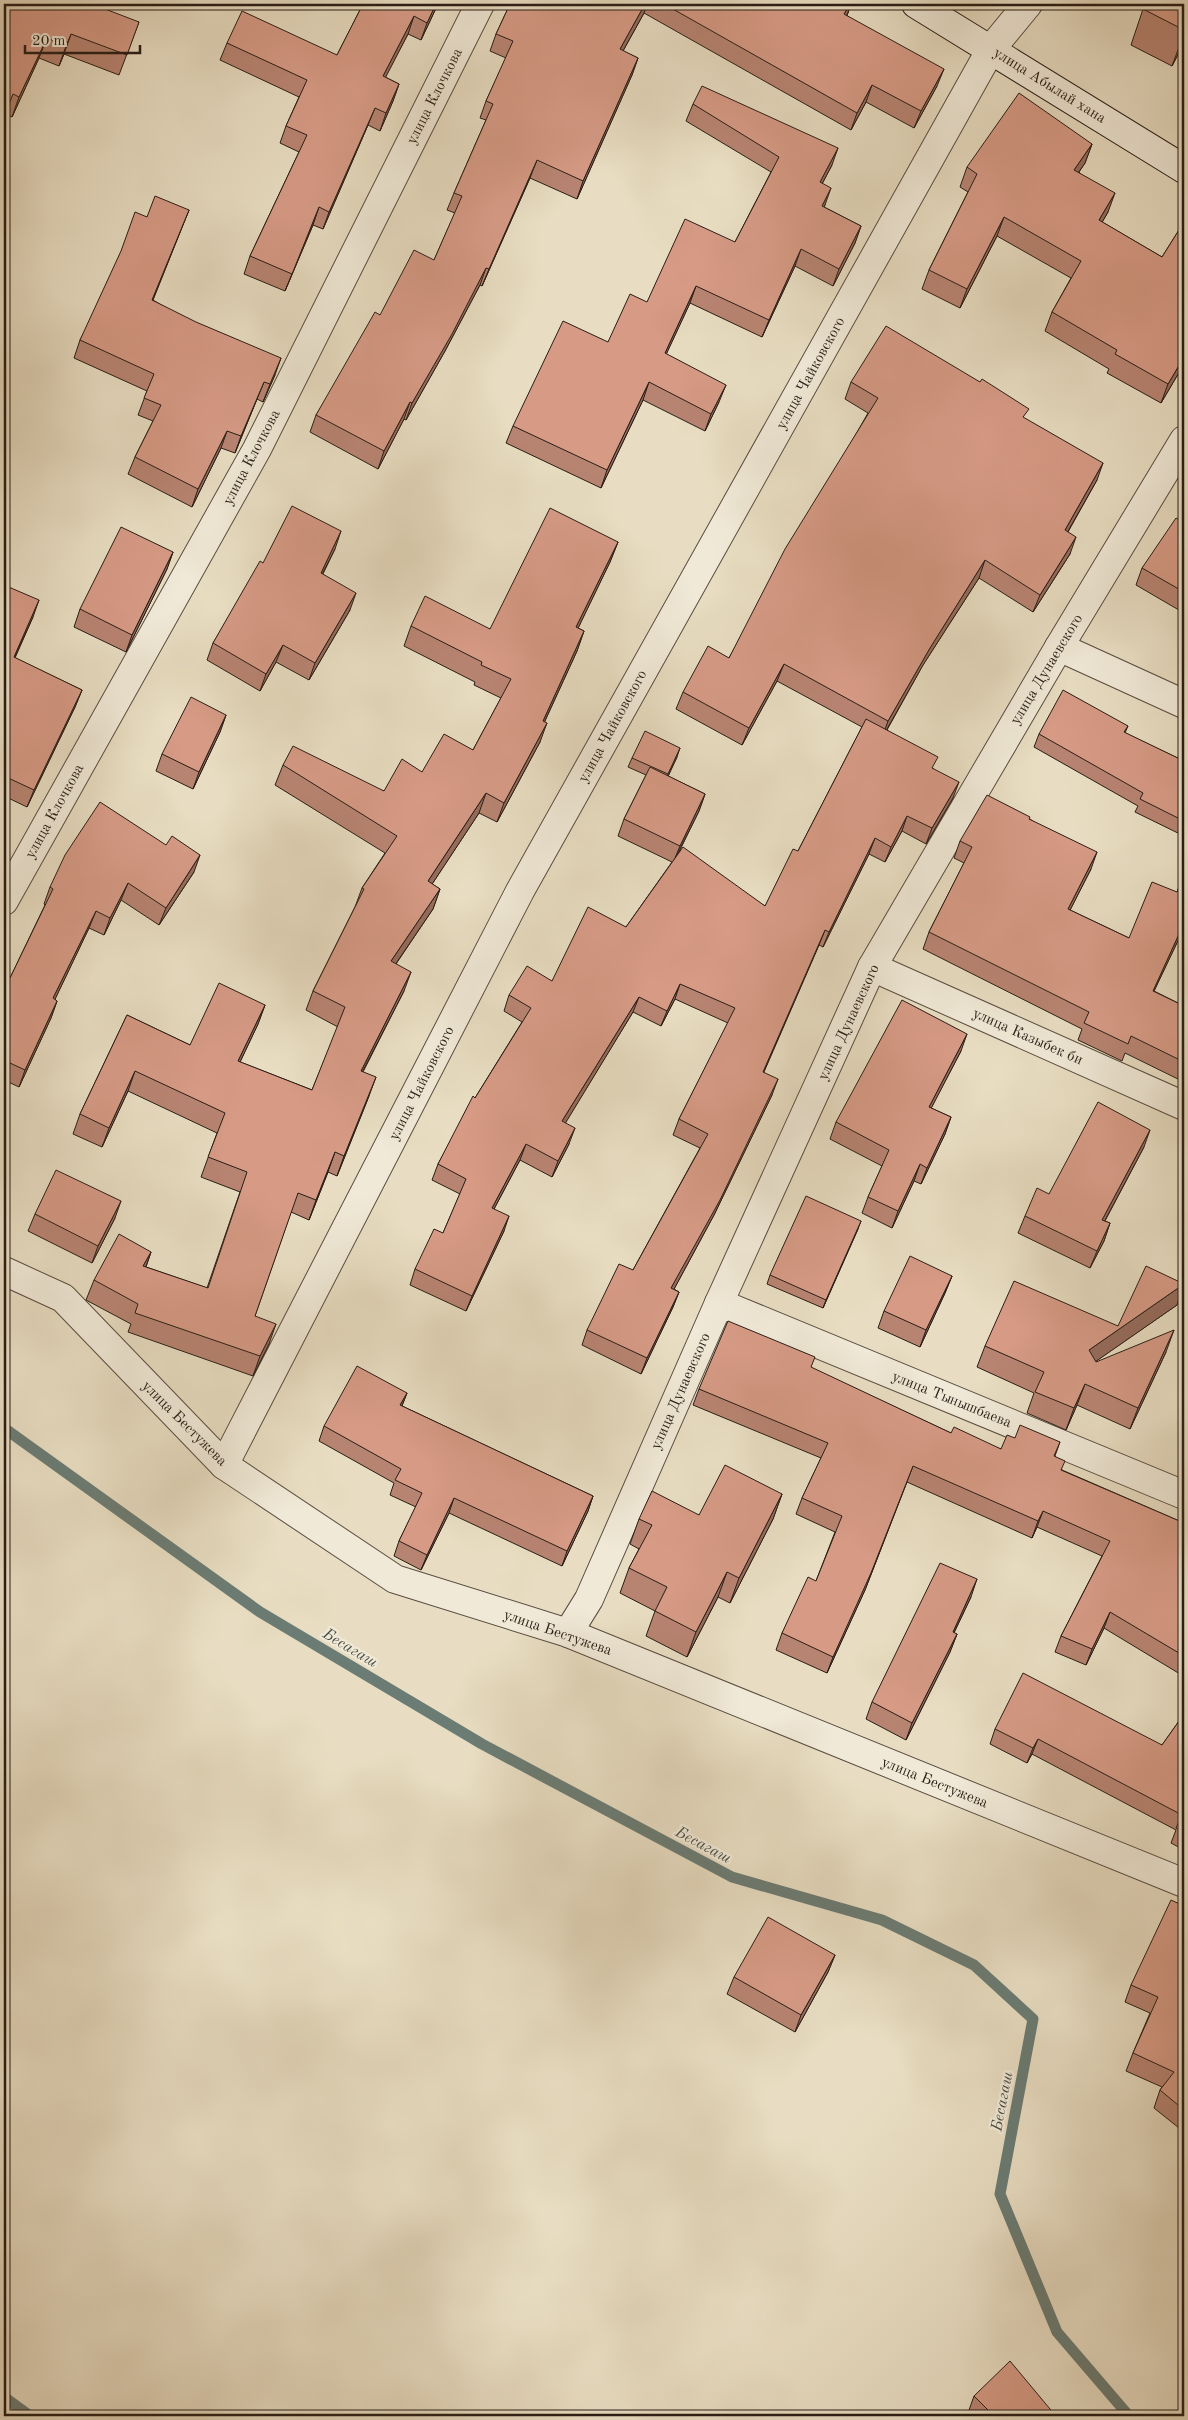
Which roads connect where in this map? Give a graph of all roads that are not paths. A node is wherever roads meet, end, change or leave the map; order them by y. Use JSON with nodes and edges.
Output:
{"nodes":[{"id":1,"x":480,"y":4,"type":"edge"},
{"id":2,"x":916,"y":4,"type":"edge"},
{"id":3,"x":1028,"y":4,"type":"edge"},
{"id":4,"x":991,"y":49,"type":"junction"},
{"id":5,"x":1184,"y":168,"type":"edge"},
{"id":6,"x":1184,"y":440,"type":"edge"},
{"id":7,"x":1059,"y":648,"type":"junction"},
{"id":8,"x":1184,"y":704,"type":"edge"},
{"id":9,"x":4,"y":901,"type":"edge"},
{"id":10,"x":872,"y":967,"type":"junction"},
{"id":11,"x":1184,"y":1106,"type":"edge"},
{"id":12,"x":4,"y":1271,"type":"edge"},
{"id":13,"x":719,"y":1303,"type":"junction"},
{"id":14,"x":224,"y":1465,"type":"junction"},
{"id":15,"x":1184,"y":1495,"type":"edge"},
{"id":16,"x":568,"y":1633,"type":"junction"},
{"id":17,"x":1184,"y":1883,"type":"edge"}],
"edges":[{"from":1,"to":9,"type":"street","name":"улица Клочкова"},
{"from":2,"to":4,"type":"street","name":"улица Абылай хана"},
{"from":3,"to":4,"type":"street","name":"улица Чайковского"},
{"from":4,"to":5,"type":"street","name":"улица Абылай хана"},
{"from":4,"to":14,"type":"street","name":"улица Чайковского"},
{"from":6,"to":7,"type":"street","name":"улица Дунаевского"},
{"from":7,"to":8,"type":"street"},
{"from":7,"to":10,"type":"street","name":"улица Дунаевского"},
{"from":10,"to":11,"type":"street","name":"улица Казыбек би"},
{"from":10,"to":13,"type":"street","name":"улица Дунаевского"},
{"from":12,"to":14,"type":"street","name":"улица Бестужева"},
{"from":13,"to":15,"type":"street","name":"улица Тынышбаева"},
{"from":13,"to":16,"type":"street","name":"улица Дунаевского"},
{"from":14,"to":16,"type":"street","name":"улица Бестужева"},
{"from":16,"to":17,"type":"street","name":"улица Бестужева"}]}
